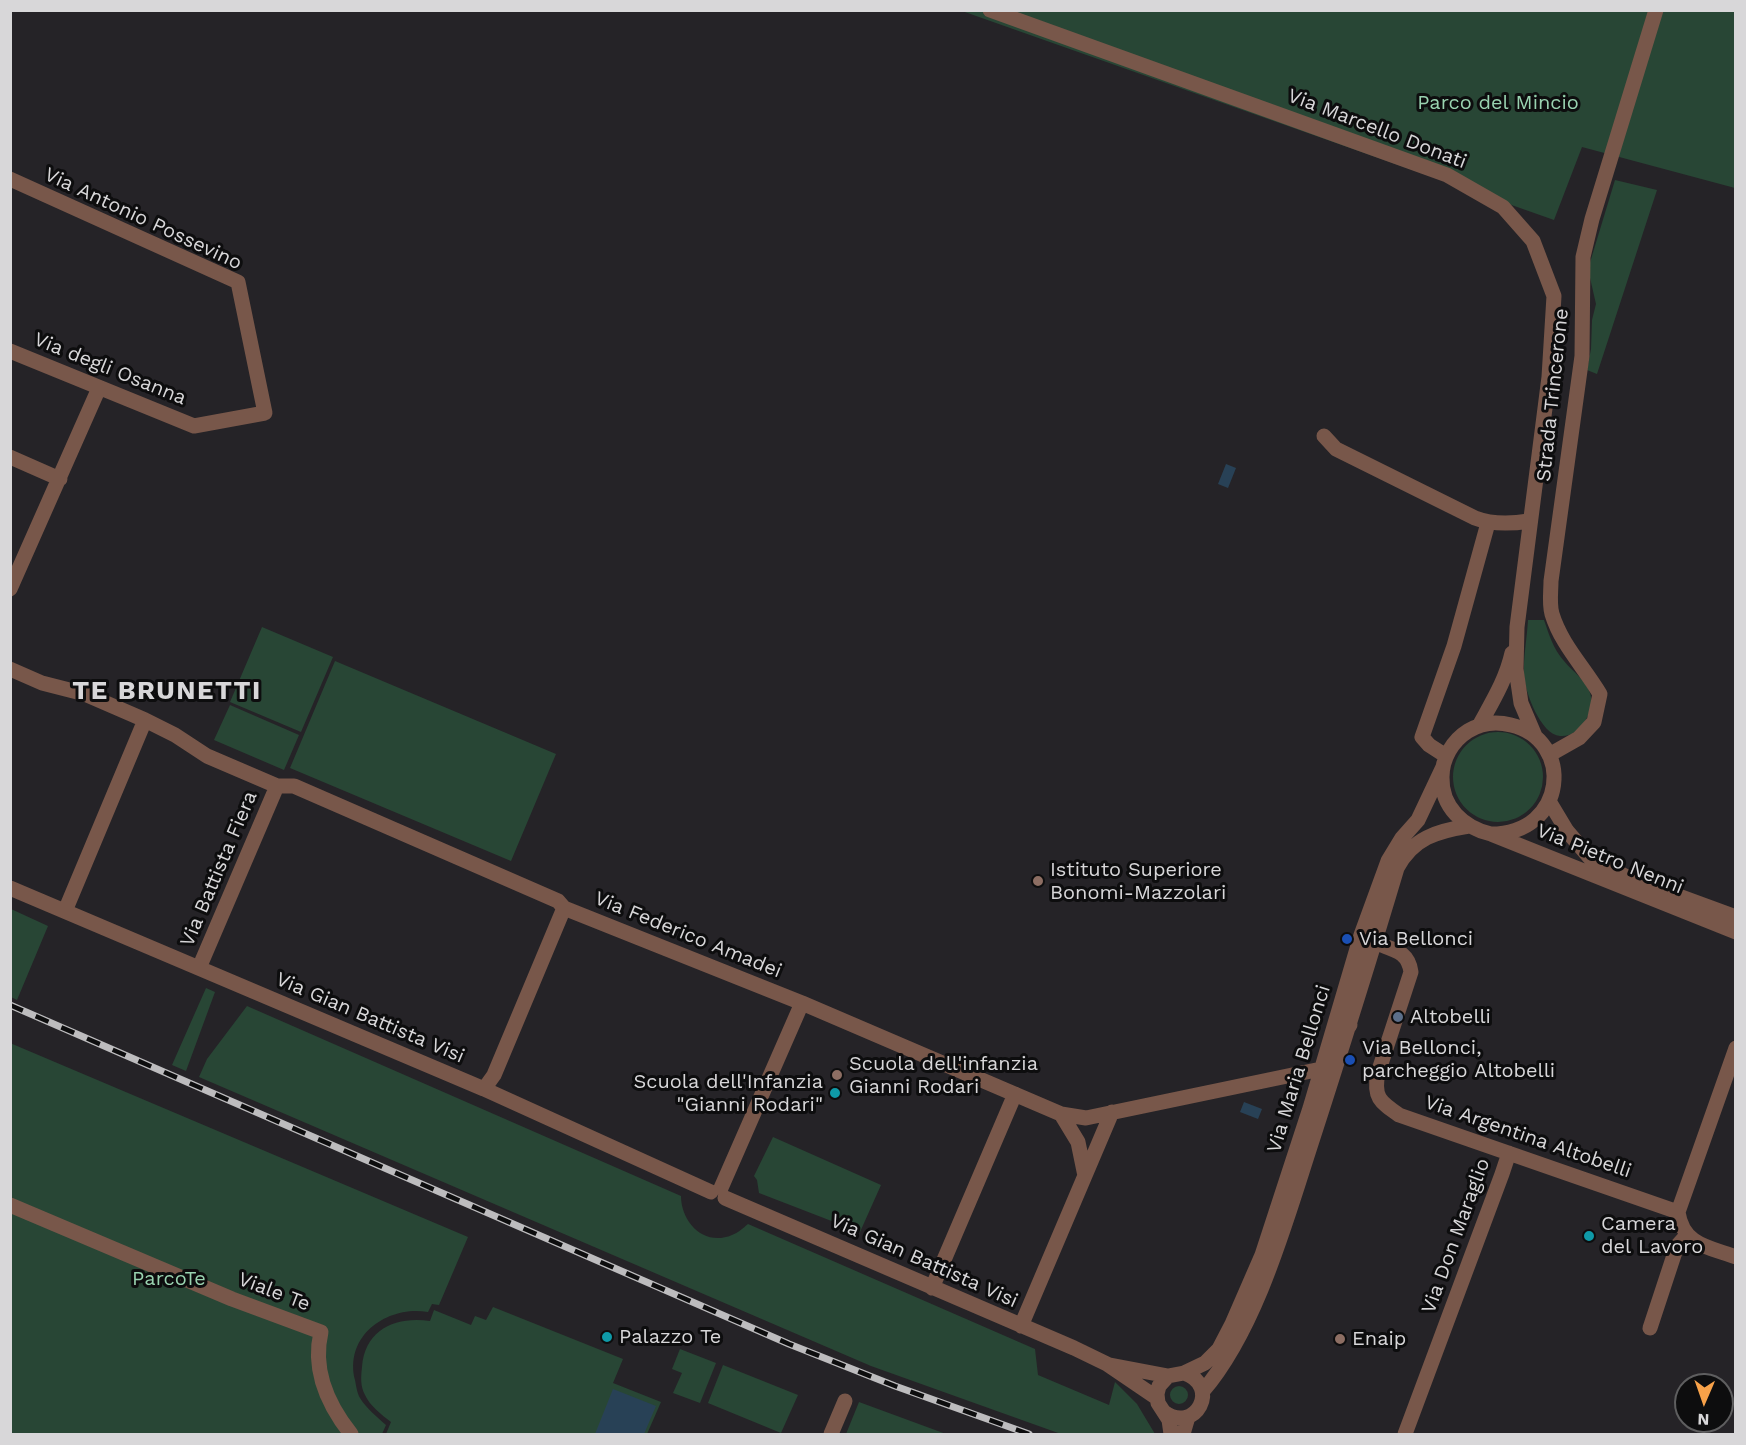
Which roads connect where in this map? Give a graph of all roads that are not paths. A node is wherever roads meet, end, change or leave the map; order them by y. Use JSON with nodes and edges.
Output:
{"nodes":[{"id":1,"x":990,"y":10,"type":"edge"},
{"id":2,"x":1656,"y":10,"type":"edge"},
{"id":3,"x":10,"y":179,"type":"edge"},
{"id":4,"x":10,"y":351,"type":"edge"},
{"id":5,"x":99,"y":388,"type":"junction"},
{"id":6,"x":194,"y":426,"type":"joint"},
{"id":7,"x":1324,"y":436,"type":"dead end"},
{"id":8,"x":10,"y":457,"type":"edge"},
{"id":9,"x":60,"y":479,"type":"junction"},
{"id":10,"x":1530,"y":521,"type":"junction"},
{"id":11,"x":1488,"y":523,"type":"junction"},
{"id":12,"x":10,"y":589,"type":"edge"},
{"id":13,"x":1517,"y":627,"type":"junction"},
{"id":14,"x":10,"y":669,"type":"edge"},
{"id":15,"x":145,"y":720,"type":"junction"},
{"id":16,"x":1479,"y":726,"type":"junction"},
{"id":17,"x":1535,"y":736,"type":"junction"},
{"id":18,"x":1549,"y":755,"type":"junction"},
{"id":19,"x":1445,"y":761,"type":"junction"},
{"id":20,"x":277,"y":786,"type":"junction"},
{"id":21,"x":1549,"y":801,"type":"junction"},
{"id":22,"x":1468,"y":826,"type":"junction"},
{"id":23,"x":1491,"y":834,"type":"junction"},
{"id":24,"x":10,"y":888,"type":"edge"},
{"id":25,"x":564,"y":909,"type":"junction"},
{"id":26,"x":65,"y":911,"type":"junction"},
{"id":27,"x":1736,"y":916,"type":"edge"},
{"id":28,"x":1736,"y":932,"type":"edge"},
{"id":29,"x":1374,"y":942,"type":"junction"},
{"id":30,"x":199,"y":968,"type":"junction"},
{"id":31,"x":802,"y":1003,"type":"junction"},
{"id":32,"x":1350,"y":1025,"type":"junction"},
{"id":33,"x":1736,"y":1048,"type":"edge"},
{"id":34,"x":1321,"y":1069,"type":"junction"},
{"id":35,"x":484,"y":1089,"type":"junction"},
{"id":36,"x":1015,"y":1094,"type":"junction"},
{"id":37,"x":1112,"y":1112,"type":"junction"},
{"id":38,"x":1061,"y":1114,"type":"junction"},
{"id":39,"x":1509,"y":1153,"type":"junction"},
{"id":40,"x":1085,"y":1176,"type":"junction"},
{"id":41,"x":719,"y":1193,"type":"junction"},
{"id":42,"x":10,"y":1205,"type":"edge"},
{"id":43,"x":1678,"y":1212,"type":"junction"},
{"id":44,"x":1686,"y":1236,"type":"junction"},
{"id":45,"x":1736,"y":1257,"type":"edge"},
{"id":46,"x":932,"y":1288,"type":"junction"},
{"id":47,"x":1021,"y":1326,"type":"junction"},
{"id":48,"x":1650,"y":1328,"type":"dead end"},
{"id":49,"x":1107,"y":1364,"type":"junction"},
{"id":50,"x":1184,"y":1373,"type":"junction"},
{"id":51,"x":1168,"y":1376,"type":"junction"},
{"id":52,"x":1203,"y":1391,"type":"junction"},
{"id":53,"x":1157,"y":1398,"type":"junction"},
{"id":54,"x":844,"y":1401,"type":"dead end"},
{"id":55,"x":1164,"y":1412,"type":"junction"},
{"id":56,"x":1188,"y":1417,"type":"junction"},
{"id":57,"x":351,"y":1434,"type":"edge"},
{"id":58,"x":831,"y":1434,"type":"edge"},
{"id":59,"x":1171,"y":1434,"type":"edge"},
{"id":60,"x":1183,"y":1434,"type":"edge"},
{"id":61,"x":1405,"y":1434,"type":"edge"}],
"edges":[{"from":1,"to":10,"type":"street","name":"Via Marcello Donati"},
{"from":2,"to":18,"type":"street","name":"Strada Trincerone"},
{"from":3,"to":6,"type":"street","name":"Via Antonio Possevino"},
{"from":4,"to":5,"type":"street","name":"Via degli Osanna"},
{"from":5,"to":6,"type":"street","name":"Via degli Osanna"},
{"from":5,"to":9,"type":"street"},
{"from":7,"to":11,"type":"street"},
{"from":8,"to":9,"type":"street"},
{"from":9,"to":12,"type":"street"},
{"from":10,"to":11,"type":"street"},
{"from":10,"to":13,"type":"street","name":"Via Marcello Donati"},
{"from":11,"to":19,"type":"street"},
{"from":13,"to":16,"type":"street","name":"Via Marcello Donati"},
{"from":13,"to":17,"type":"street","name":"Via Marcello Donati"},
{"from":14,"to":15,"type":"street","name":"Via Federico Amadei"},
{"from":15,"to":20,"type":"street","name":"Via Federico Amadei"},
{"from":15,"to":26,"type":"street"},
{"from":16,"to":17,"type":"street","name":"Via Marcello Donati"},
{"from":16,"to":19,"type":"street","name":"Via Marcello Donati"},
{"from":17,"to":18,"type":"street","name":"Via Marcello Donati"},
{"from":18,"to":21,"type":"street","name":"Via Marcello Donati"},
{"from":19,"to":22,"type":"street"},
{"from":19,"to":34,"type":"street","name":"Via Maria Bellonci"},
{"from":20,"to":25,"type":"street","name":"Via Federico Amadei"},
{"from":20,"to":30,"type":"street","name":"Via Battista Fiera"},
{"from":21,"to":23,"type":"street"},
{"from":21,"to":27,"type":"street","name":"Via Pietro Nenni"},
{"from":22,"to":23,"type":"street","name":"Via Pietro Nenni"},
{"from":22,"to":29,"type":"street","name":"Via Maria Bellonci"},
{"from":23,"to":28,"type":"street","name":"Via Pietro Nenni"},
{"from":24,"to":26,"type":"street","name":"Via Gian Battista Visi"},
{"from":25,"to":31,"type":"street","name":"Via Federico Amadei"},
{"from":25,"to":35,"type":"street"},
{"from":26,"to":30,"type":"street","name":"Via Gian Battista Visi"},
{"from":29,"to":32,"type":"street","name":"Via Maria Bellonci"},
{"from":29,"to":39,"type":"street","name":"Via Argentina Altobelli"},
{"from":30,"to":35,"type":"street","name":"Via Gian Battista Visi"},
{"from":31,"to":36,"type":"street","name":"Via Federico Amadei"},
{"from":31,"to":41,"type":"street"},
{"from":32,"to":34,"type":"street"},
{"from":32,"to":52,"type":"street","name":"Via Maria Bellonci"},
{"from":33,"to":43,"type":"street"},
{"from":34,"to":37,"type":"street","name":"Via Federico Amadei"},
{"from":34,"to":50,"type":"street","name":"Via Maria Bellonci"},
{"from":35,"to":41,"type":"street","name":"Via Gian Battista Visi"},
{"from":36,"to":38,"type":"street","name":"Via Federico Amadei"},
{"from":36,"to":46,"type":"street"},
{"from":37,"to":38,"type":"street","name":"Via Federico Amadei"},
{"from":37,"to":40,"type":"street"},
{"from":38,"to":40,"type":"street"},
{"from":39,"to":43,"type":"street","name":"Via Argentina Altobelli"},
{"from":39,"to":61,"type":"street","name":"Via Don Maraglio"},
{"from":40,"to":47,"type":"street"},
{"from":41,"to":46,"type":"street","name":"Via Gian Battista Visi"},
{"from":42,"to":57,"type":"street","name":"Viale Te"},
{"from":43,"to":44,"type":"street"},
{"from":44,"to":45,"type":"street"},
{"from":44,"to":48,"type":"street"},
{"from":46,"to":47,"type":"street","name":"Via Gian Battista Visi"},
{"from":47,"to":49,"type":"street","name":"Via Gian Battista Visi"},
{"from":49,"to":51,"type":"street","name":"Via Gian Battista Visi"},
{"from":49,"to":53,"type":"street","name":"Via Gian Battista Visi"},
{"from":50,"to":51,"type":"street","name":"Via Maria Bellonci"},
{"from":50,"to":52,"type":"street"},
{"from":51,"to":53,"type":"street"},
{"from":52,"to":56,"type":"street","name":"Via Maria Bellonci"},
{"from":53,"to":55,"type":"street"},
{"from":54,"to":58,"type":"street"},
{"from":55,"to":56,"type":"street"},
{"from":55,"to":59,"type":"street"},
{"from":56,"to":60,"type":"street","name":"Via Maria Bellonci"}]}
